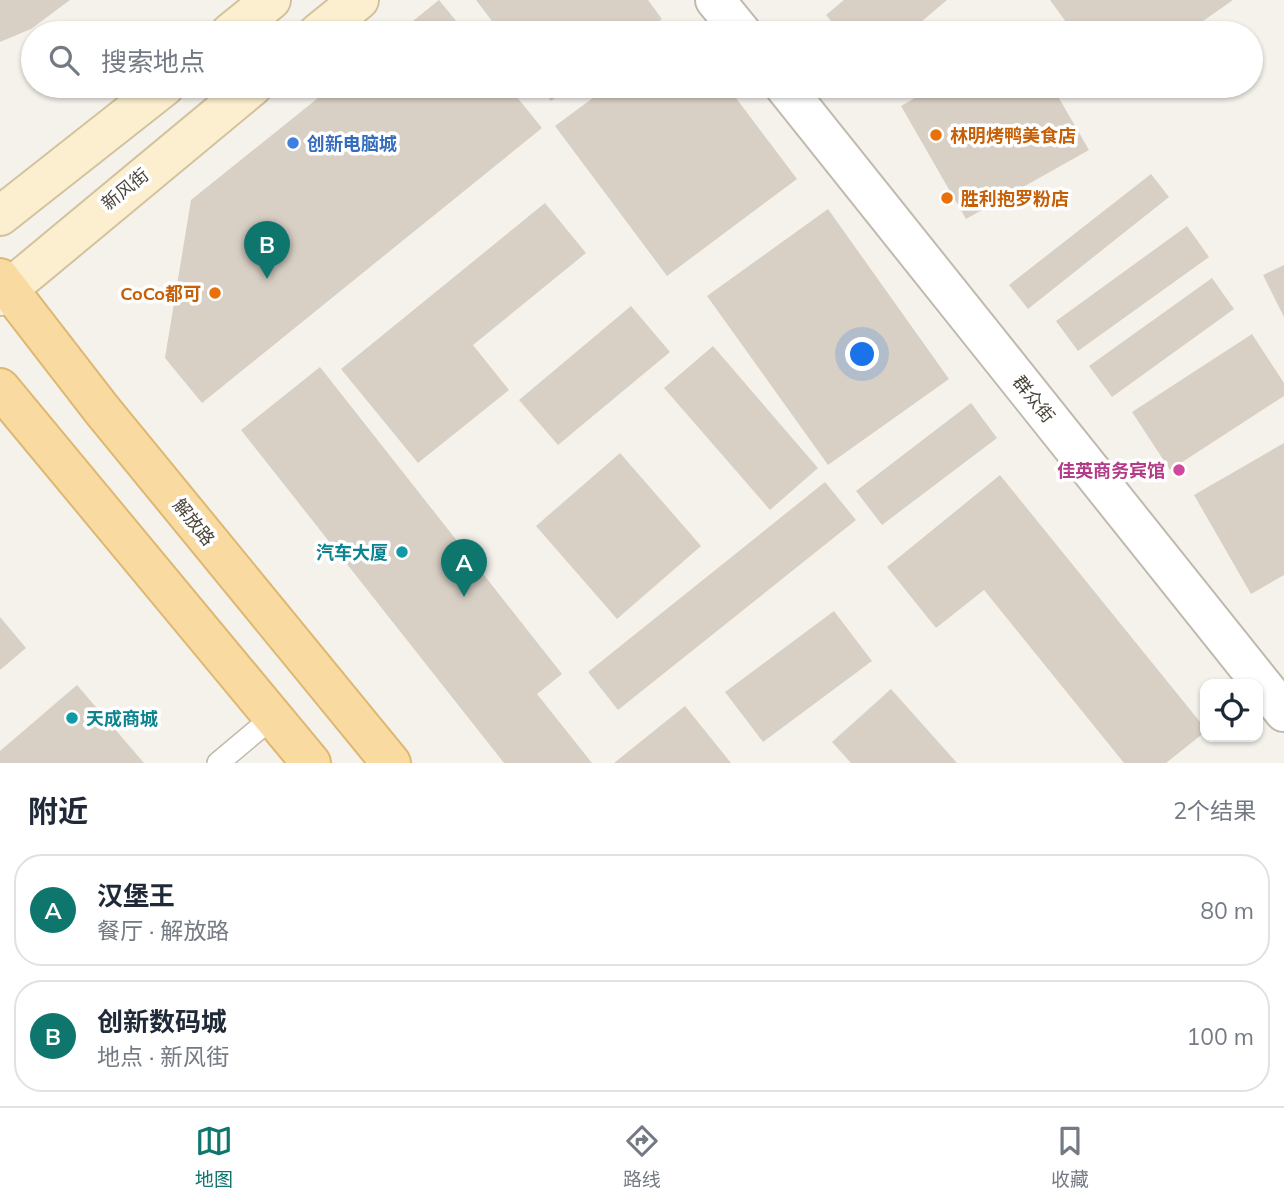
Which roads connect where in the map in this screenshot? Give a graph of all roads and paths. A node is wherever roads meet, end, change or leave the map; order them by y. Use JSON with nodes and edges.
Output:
{"nodes":[{"id":1,"x":271,"y":0,"type":"edge"},
{"id":2,"x":359,"y":0,"type":"edge"},
{"id":3,"x":715,"y":0,"type":"edge"},
{"id":4,"x":245,"y":21,"type":"edge"},
{"id":5,"x":333,"y":21,"type":"edge"},
{"id":6,"x":732,"y":21,"type":"edge"},
{"id":7,"x":150,"y":98,"type":"edge"},
{"id":8,"x":238,"y":98,"type":"edge"},
{"id":9,"x":794,"y":98,"type":"edge"},
{"id":10,"x":0,"y":216,"type":"edge"},
{"id":11,"x":3,"y":288,"type":"edge"},
{"id":12,"x":0,"y":388,"type":"edge"},
{"id":13,"x":1284,"y":712,"type":"edge"},
{"id":14,"x":273,"y":717,"type":"junction"},
{"id":15,"x":218,"y":763,"type":"edge"},
{"id":16,"x":311,"y":763,"type":"edge"},
{"id":17,"x":391,"y":763,"type":"edge"}],
"edges":[{"from":1,"to":4,"type":"main road"},
{"from":2,"to":5,"type":"main road"},
{"from":3,"to":6,"type":"street"},
{"from":7,"to":10,"type":"main road"},
{"from":8,"to":11,"type":"main road","name":"新风街"},
{"from":9,"to":13,"type":"street","name":"群众街"},
{"from":11,"to":17,"type":"main road","name":"解放路"},
{"from":12,"to":14,"type":"main road"},
{"from":14,"to":15,"type":"lane"},
{"from":14,"to":16,"type":"main road"}]}
